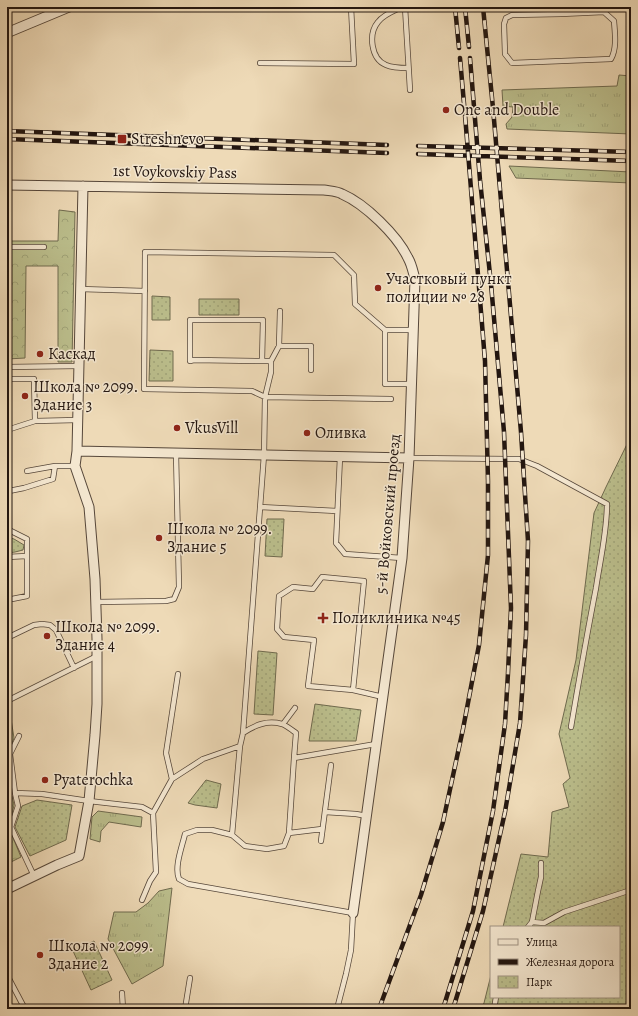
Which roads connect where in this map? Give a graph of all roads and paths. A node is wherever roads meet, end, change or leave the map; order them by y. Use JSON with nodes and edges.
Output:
{"nodes":[{"id":1,"x":230,"y":7,"type":"edge"},
{"id":2,"x":234,"y":7,"type":"edge"},
{"id":3,"x":351,"y":7,"type":"edge"},
{"id":4,"x":402,"y":7,"type":"edge"},
{"id":5,"x":405,"y":7,"type":"edge"},
{"id":6,"x":561,"y":7,"type":"edge"},
{"id":7,"x":66,"y":8,"type":"edge"},
{"id":8,"x":561,"y":14,"type":"junction"},
{"id":9,"x":8,"y":31,"type":"edge"},
{"id":10,"x":260,"y":63,"type":"dead end"},
{"id":11,"x":408,"y":68,"type":"junction"},
{"id":12,"x":410,"y":90,"type":"dead end"},
{"id":13,"x":7,"y":185,"type":"edge"},
{"id":14,"x":83,"y":186,"type":"junction"},
{"id":15,"x":341,"y":193,"type":"joint"},
{"id":16,"x":7,"y":247,"type":"edge"},
{"id":17,"x":44,"y":247,"type":"dead end"},
{"id":18,"x":80,"y":289,"type":"junction"},
{"id":19,"x":145,"y":290,"type":"junction"},
{"id":20,"x":280,"y":310,"type":"dead end"},
{"id":21,"x":385,"y":330,"type":"junction"},
{"id":22,"x":413,"y":330,"type":"junction"},
{"id":23,"x":279,"y":346,"type":"junction"},
{"id":24,"x":262,"y":361,"type":"junction"},
{"id":25,"x":271,"y":361,"type":"junction"},
{"id":26,"x":78,"y":366,"type":"junction"},
{"id":27,"x":7,"y":367,"type":"edge"},
{"id":28,"x":311,"y":370,"type":"dead end"},
{"id":29,"x":7,"y":379,"type":"edge"},
{"id":30,"x":411,"y":384,"type":"junction"},
{"id":31,"x":265,"y":397,"type":"junction"},
{"id":32,"x":391,"y":399,"type":"dead end"},
{"id":33,"x":77,"y":420,"type":"junction"},
{"id":34,"x":35,"y":421,"type":"junction"},
{"id":35,"x":7,"y":430,"type":"edge"},
{"id":36,"x":77,"y":451,"type":"junction"},
{"id":37,"x":176,"y":454,"type":"junction"},
{"id":38,"x":264,"y":455,"type":"junction"},
{"id":39,"x":340,"y":456,"type":"junction"},
{"id":40,"x":409,"y":458,"type":"junction"},
{"id":41,"x":56,"y":466,"type":"junction"},
{"id":42,"x":75,"y":466,"type":"junction"},
{"id":43,"x":27,"y":471,"type":"dead end"},
{"id":44,"x":7,"y":502,"type":"edge"},
{"id":45,"x":260,"y":507,"type":"junction"},
{"id":46,"x":337,"y":511,"type":"junction"},
{"id":47,"x":7,"y":529,"type":"edge"},
{"id":48,"x":27,"y":556,"type":"junction"},
{"id":49,"x":7,"y":557,"type":"edge"},
{"id":50,"x":402,"y":558,"type":"junction"},
{"id":51,"x":7,"y":600,"type":"edge"},
{"id":52,"x":95,"y":602,"type":"junction"},
{"id":53,"x":7,"y":638,"type":"edge"},
{"id":54,"x":97,"y":656,"type":"junction"},
{"id":55,"x":74,"y":668,"type":"junction"},
{"id":56,"x":178,"y":674,"type":"dead end"},
{"id":57,"x":353,"y":690,"type":"junction"},
{"id":58,"x":383,"y":697,"type":"junction"},
{"id":59,"x":7,"y":701,"type":"edge"},
{"id":60,"x":296,"y":708,"type":"dead end"},
{"id":61,"x":283,"y":724,"type":"junction"},
{"id":62,"x":571,"y":727,"type":"dead end"},
{"id":63,"x":243,"y":733,"type":"junction"},
{"id":64,"x":19,"y":736,"type":"dead end"},
{"id":65,"x":376,"y":744,"type":"junction"},
{"id":66,"x":240,"y":746,"type":"junction"},
{"id":67,"x":294,"y":758,"type":"junction"},
{"id":68,"x":332,"y":765,"type":"dead end"},
{"id":69,"x":172,"y":779,"type":"junction"},
{"id":70,"x":14,"y":793,"type":"junction"},
{"id":71,"x":89,"y":801,"type":"junction"},
{"id":72,"x":325,"y":812,"type":"junction"},
{"id":73,"x":153,"y":813,"type":"junction"},
{"id":74,"x":367,"y":816,"type":"junction"},
{"id":75,"x":322,"y":829,"type":"junction"},
{"id":76,"x":289,"y":833,"type":"junction"},
{"id":77,"x":232,"y":835,"type":"junction"},
{"id":78,"x":321,"y":841,"type":"dead end"},
{"id":79,"x":541,"y":863,"type":"dead end"},
{"id":80,"x":34,"y":876,"type":"junction"},
{"id":81,"x":8,"y":886,"type":"edge"},
{"id":82,"x":631,"y":890,"type":"edge"},
{"id":83,"x":142,"y":900,"type":"dead end"},
{"id":84,"x":353,"y":913,"type":"junction"},
{"id":85,"x":532,"y":922,"type":"junction"},
{"id":86,"x":529,"y":926,"type":"edge"},
{"id":87,"x":7,"y":975,"type":"edge"},
{"id":88,"x":190,"y":978,"type":"dead end"},
{"id":89,"x":122,"y":993,"type":"dead end"},
{"id":90,"x":496,"y":998,"type":"edge"},
{"id":91,"x":25,"y":1009,"type":"edge"},
{"id":92,"x":123,"y":1009,"type":"edge"},
{"id":93,"x":185,"y":1009,"type":"edge"},
{"id":94,"x":337,"y":1009,"type":"edge"},
{"id":95,"x":494,"y":1009,"type":"edge"}],
"edges":[{"from":1,"to":2,"type":"lane"},
{"from":3,"to":10,"type":"lane"},
{"from":4,"to":11,"type":"lane"},
{"from":5,"to":11,"type":"lane"},
{"from":6,"to":8,"type":"lane"},
{"from":7,"to":9,"type":"street"},
{"from":8,"to":8,"type":"lane"},
{"from":11,"to":12,"type":"lane"},
{"from":13,"to":14,"type":"street","name":"1st Voykovskiy Pass"},
{"from":14,"to":15,"type":"street","name":"1st Voykovskiy Pass"},
{"from":14,"to":18,"type":"street"},
{"from":15,"to":22,"type":"street","name":"5-й Войковский проезд"},
{"from":16,"to":17,"type":"lane"},
{"from":18,"to":19,"type":"lane"},
{"from":18,"to":26,"type":"street"},
{"from":19,"to":21,"type":"lane"},
{"from":19,"to":31,"type":"lane"},
{"from":20,"to":23,"type":"lane"},
{"from":21,"to":22,"type":"lane"},
{"from":21,"to":30,"type":"lane"},
{"from":22,"to":30,"type":"street","name":"5-й Войковский проезд"},
{"from":23,"to":25,"type":"lane"},
{"from":23,"to":28,"type":"lane"},
{"from":24,"to":24,"type":"lane"},
{"from":24,"to":25,"type":"lane"},
{"from":25,"to":31,"type":"lane"},
{"from":26,"to":27,"type":"lane"},
{"from":26,"to":33,"type":"street"},
{"from":29,"to":34,"type":"lane"},
{"from":30,"to":40,"type":"street","name":"5-й Войковский проезд"},
{"from":31,"to":32,"type":"lane"},
{"from":31,"to":38,"type":"lane"},
{"from":33,"to":34,"type":"lane"},
{"from":33,"to":36,"type":"street"},
{"from":34,"to":35,"type":"lane"},
{"from":36,"to":37,"type":"street"},
{"from":36,"to":42,"type":"street"},
{"from":37,"to":38,"type":"street"},
{"from":37,"to":52,"type":"lane"},
{"from":38,"to":39,"type":"street"},
{"from":38,"to":45,"type":"lane"},
{"from":39,"to":40,"type":"street"},
{"from":39,"to":46,"type":"lane"},
{"from":40,"to":50,"type":"street","name":"5-й Войковский проезд"},
{"from":40,"to":62,"type":"lane"},
{"from":41,"to":42,"type":"lane"},
{"from":41,"to":43,"type":"lane"},
{"from":41,"to":44,"type":"lane"},
{"from":42,"to":52,"type":"street"},
{"from":45,"to":46,"type":"lane"},
{"from":45,"to":63,"type":"lane"},
{"from":46,"to":50,"type":"lane"},
{"from":47,"to":48,"type":"lane"},
{"from":48,"to":49,"type":"lane"},
{"from":48,"to":51,"type":"lane"},
{"from":50,"to":58,"type":"street","name":"5-й Войковский проезд"},
{"from":52,"to":54,"type":"street"},
{"from":53,"to":55,"type":"lane"},
{"from":54,"to":55,"type":"lane"},
{"from":54,"to":71,"type":"street"},
{"from":55,"to":59,"type":"lane"},
{"from":56,"to":69,"type":"lane"},
{"from":57,"to":57,"type":"lane"},
{"from":57,"to":58,"type":"lane"},
{"from":58,"to":65,"type":"street","name":"5-й Войковский проезд"},
{"from":60,"to":61,"type":"lane"},
{"from":61,"to":63,"type":"lane"},
{"from":61,"to":67,"type":"lane"},
{"from":63,"to":66,"type":"lane"},
{"from":64,"to":70,"type":"lane"},
{"from":65,"to":67,"type":"lane"},
{"from":65,"to":74,"type":"street","name":"5-й Войковский проезд"},
{"from":66,"to":69,"type":"lane"},
{"from":66,"to":77,"type":"lane"},
{"from":67,"to":76,"type":"lane"},
{"from":68,"to":72,"type":"lane"},
{"from":69,"to":73,"type":"lane"},
{"from":70,"to":71,"type":"lane"},
{"from":70,"to":80,"type":"lane"},
{"from":71,"to":73,"type":"lane"},
{"from":71,"to":80,"type":"street"},
{"from":72,"to":74,"type":"lane"},
{"from":72,"to":75,"type":"lane"},
{"from":73,"to":83,"type":"lane"},
{"from":74,"to":84,"type":"street","name":"5-й Войковский проезд"},
{"from":75,"to":76,"type":"lane"},
{"from":75,"to":78,"type":"lane"},
{"from":76,"to":77,"type":"lane"},
{"from":77,"to":84,"type":"lane"},
{"from":79,"to":85,"type":"lane"},
{"from":80,"to":81,"type":"street"},
{"from":82,"to":85,"type":"lane"},
{"from":84,"to":94,"type":"lane"},
{"from":85,"to":86,"type":"lane"},
{"from":87,"to":91,"type":"lane"},
{"from":88,"to":93,"type":"lane"},
{"from":89,"to":92,"type":"lane"},
{"from":90,"to":95,"type":"lane"}]}
